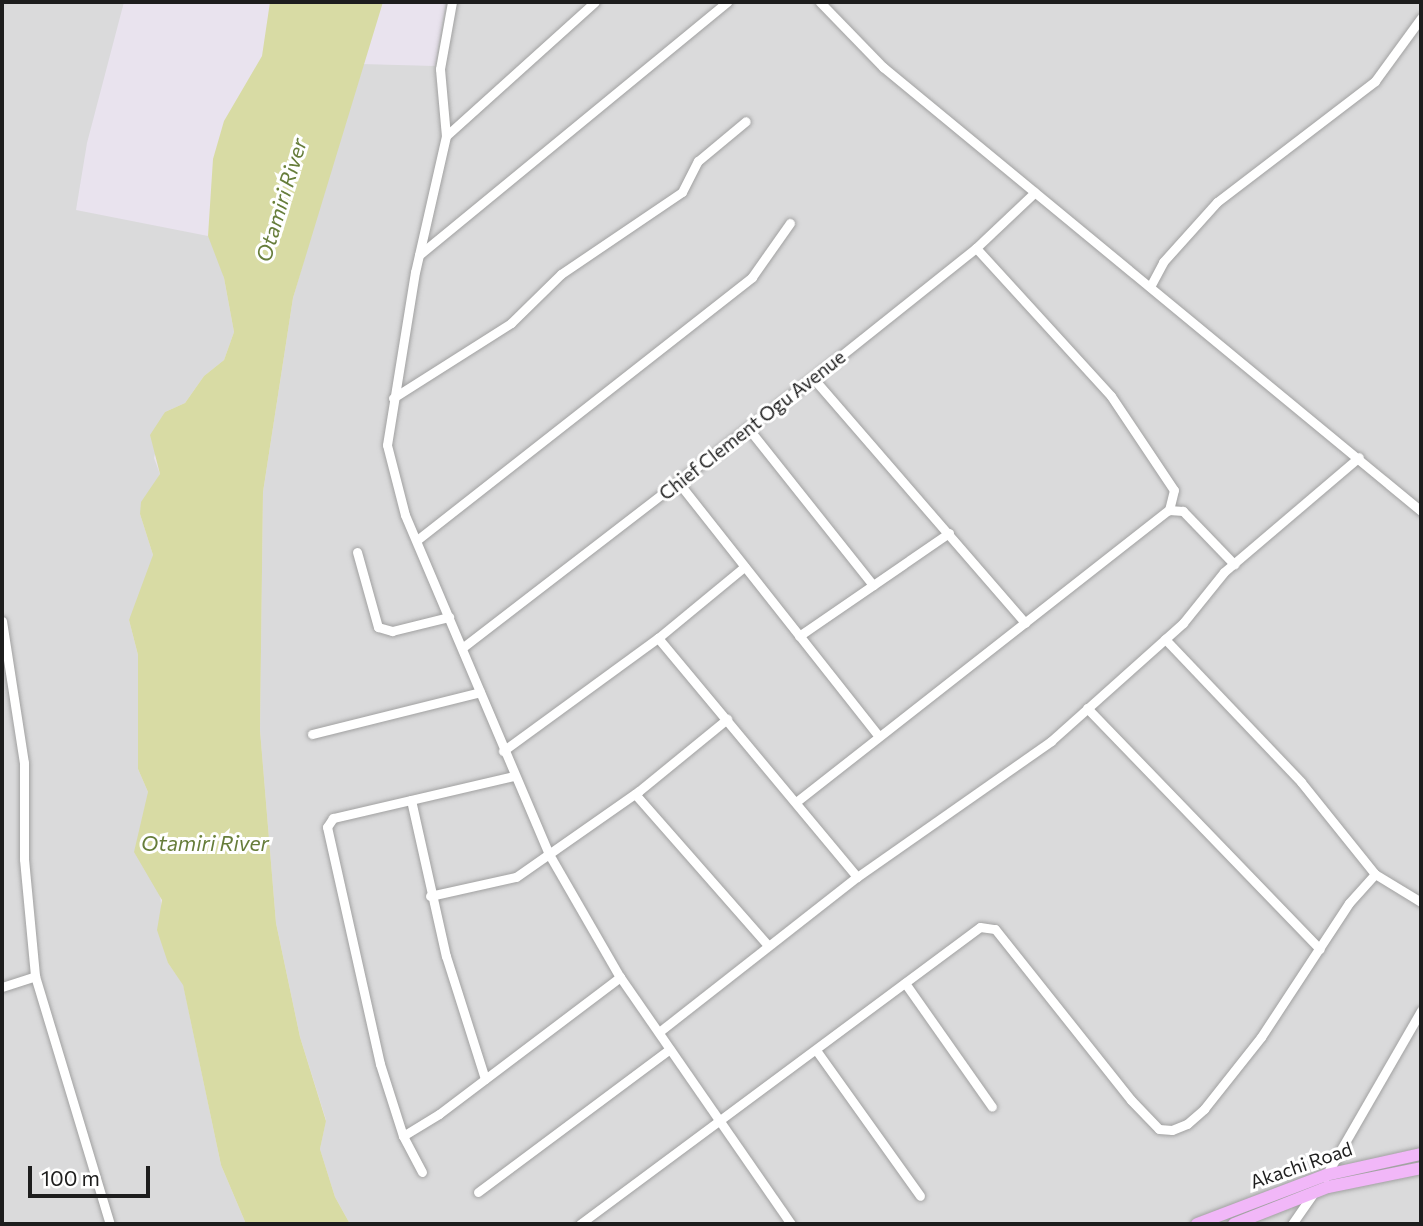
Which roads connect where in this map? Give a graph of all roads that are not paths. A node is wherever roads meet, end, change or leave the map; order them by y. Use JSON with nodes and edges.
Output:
{"nodes":[{"id":1,"x":452,"y":2,"type":"edge"},
{"id":2,"x":595,"y":2,"type":"edge"},
{"id":3,"x":727,"y":2,"type":"edge"},
{"id":4,"x":820,"y":2,"type":"edge"},
{"id":5,"x":1421,"y":18,"type":"edge"},
{"id":6,"x":746,"y":121,"type":"dead end"},
{"id":7,"x":446,"y":136,"type":"junction"},
{"id":8,"x":1035,"y":192,"type":"junction"},
{"id":9,"x":790,"y":223,"type":"dead end"},
{"id":10,"x":976,"y":248,"type":"junction"},
{"id":11,"x":419,"y":255,"type":"junction"},
{"id":12,"x":1151,"y":285,"type":"junction"},
{"id":13,"x":813,"y":378,"type":"junction"},
{"id":14,"x":393,"y":398,"type":"junction"},
{"id":15,"x":748,"y":428,"type":"junction"},
{"id":16,"x":1359,"y":457,"type":"junction"},
{"id":17,"x":678,"y":482,"type":"junction"},
{"id":18,"x":1170,"y":510,"type":"junction"},
{"id":19,"x":1421,"y":511,"type":"edge"},
{"id":20,"x":949,"y":533,"type":"junction"},
{"id":21,"x":417,"y":540,"type":"junction"},
{"id":22,"x":357,"y":552,"type":"dead end"},
{"id":23,"x":1234,"y":564,"type":"junction"},
{"id":24,"x":744,"y":567,"type":"junction"},
{"id":25,"x":873,"y":585,"type":"junction"},
{"id":26,"x":449,"y":617,"type":"junction"},
{"id":27,"x":2,"y":621,"type":"edge"},
{"id":28,"x":1025,"y":623,"type":"junction"},
{"id":29,"x":799,"y":636,"type":"junction"},
{"id":30,"x":658,"y":638,"type":"junction"},
{"id":31,"x":1166,"y":639,"type":"junction"},
{"id":32,"x":462,"y":649,"type":"junction"},
{"id":33,"x":480,"y":692,"type":"junction"},
{"id":34,"x":1087,"y":708,"type":"junction"},
{"id":35,"x":727,"y":719,"type":"junction"},
{"id":36,"x":312,"y":734,"type":"dead end"},
{"id":37,"x":877,"y":734,"type":"junction"},
{"id":38,"x":503,"y":751,"type":"junction"},
{"id":39,"x":514,"y":776,"type":"junction"},
{"id":40,"x":635,"y":794,"type":"junction"},
{"id":41,"x":411,"y":800,"type":"junction"},
{"id":42,"x":796,"y":802,"type":"junction"},
{"id":43,"x":550,"y":856,"type":"junction"},
{"id":44,"x":1375,"y":874,"type":"junction"},
{"id":45,"x":857,"y":877,"type":"junction"},
{"id":46,"x":430,"y":896,"type":"junction"},
{"id":47,"x":1421,"y":902,"type":"edge"},
{"id":48,"x":767,"y":944,"type":"junction"},
{"id":49,"x":1320,"y":949,"type":"junction"},
{"id":50,"x":35,"y":976,"type":"junction"},
{"id":51,"x":620,"y":977,"type":"junction"},
{"id":52,"x":905,"y":983,"type":"junction"},
{"id":53,"x":2,"y":987,"type":"edge"},
{"id":54,"x":1421,"y":1011,"type":"edge"},
{"id":55,"x":659,"y":1032,"type":"junction"},
{"id":56,"x":670,"y":1049,"type":"junction"},
{"id":57,"x":816,"y":1050,"type":"junction"},
{"id":58,"x":485,"y":1079,"type":"junction"},
{"id":59,"x":992,"y":1107,"type":"dead end"},
{"id":60,"x":720,"y":1121,"type":"junction"},
{"id":61,"x":403,"y":1136,"type":"junction"},
{"id":62,"x":1421,"y":1154,"type":"edge"},
{"id":63,"x":1421,"y":1168,"type":"edge"},
{"id":64,"x":422,"y":1171,"type":"dead end"},
{"id":65,"x":1326,"y":1175,"type":"junction"},
{"id":66,"x":1316,"y":1190,"type":"junction"},
{"id":67,"x":478,"y":1192,"type":"dead end"},
{"id":68,"x":920,"y":1196,"type":"dead end"},
{"id":69,"x":110,"y":1224,"type":"edge"},
{"id":70,"x":580,"y":1224,"type":"edge"},
{"id":71,"x":791,"y":1224,"type":"edge"},
{"id":72,"x":1197,"y":1224,"type":"edge"},
{"id":73,"x":1234,"y":1224,"type":"edge"},
{"id":74,"x":1292,"y":1224,"type":"edge"}],
"edges":[{"from":1,"to":7,"type":"street"},
{"from":2,"to":7,"type":"street"},
{"from":3,"to":11,"type":"street"},
{"from":4,"to":8,"type":"street"},
{"from":5,"to":12,"type":"street"},
{"from":6,"to":14,"type":"street"},
{"from":7,"to":11,"type":"street"},
{"from":8,"to":10,"type":"street","name":"Chief Clement Ogu Avenue"},
{"from":8,"to":12,"type":"street"},
{"from":9,"to":21,"type":"street"},
{"from":10,"to":13,"type":"street","name":"Chief Clement Ogu Avenue"},
{"from":10,"to":18,"type":"street"},
{"from":11,"to":14,"type":"street"},
{"from":12,"to":16,"type":"street"},
{"from":13,"to":15,"type":"street","name":"Chief Clement Ogu Avenue"},
{"from":13,"to":20,"type":"street"},
{"from":14,"to":21,"type":"street"},
{"from":15,"to":17,"type":"street","name":"Chief Clement Ogu Avenue"},
{"from":15,"to":25,"type":"street"},
{"from":16,"to":19,"type":"street"},
{"from":16,"to":23,"type":"street"},
{"from":17,"to":24,"type":"street"},
{"from":17,"to":32,"type":"street","name":"Chief Clement Ogu Avenue"},
{"from":18,"to":23,"type":"street"},
{"from":18,"to":28,"type":"street"},
{"from":20,"to":25,"type":"street"},
{"from":20,"to":28,"type":"street"},
{"from":21,"to":26,"type":"street"},
{"from":22,"to":26,"type":"street"},
{"from":23,"to":31,"type":"street"},
{"from":24,"to":29,"type":"street"},
{"from":24,"to":30,"type":"street"},
{"from":25,"to":29,"type":"street"},
{"from":26,"to":32,"type":"street"},
{"from":27,"to":50,"type":"street"},
{"from":28,"to":37,"type":"street"},
{"from":29,"to":37,"type":"street"},
{"from":30,"to":35,"type":"street"},
{"from":30,"to":38,"type":"street"},
{"from":31,"to":34,"type":"street"},
{"from":31,"to":44,"type":"street"},
{"from":32,"to":33,"type":"street"},
{"from":33,"to":36,"type":"street"},
{"from":33,"to":38,"type":"street"},
{"from":34,"to":45,"type":"street"},
{"from":34,"to":49,"type":"street"},
{"from":35,"to":40,"type":"street"},
{"from":35,"to":42,"type":"street"},
{"from":37,"to":42,"type":"street"},
{"from":38,"to":39,"type":"street"},
{"from":39,"to":41,"type":"street"},
{"from":39,"to":43,"type":"street"},
{"from":40,"to":43,"type":"street"},
{"from":40,"to":48,"type":"street"},
{"from":41,"to":46,"type":"street"},
{"from":41,"to":61,"type":"street"},
{"from":42,"to":45,"type":"street"},
{"from":43,"to":46,"type":"street"},
{"from":43,"to":51,"type":"street"},
{"from":44,"to":47,"type":"street"},
{"from":44,"to":49,"type":"street"},
{"from":45,"to":48,"type":"street"},
{"from":46,"to":58,"type":"street"},
{"from":48,"to":55,"type":"street"},
{"from":49,"to":52,"type":"street"},
{"from":50,"to":53,"type":"street"},
{"from":50,"to":69,"type":"street"},
{"from":51,"to":55,"type":"street"},
{"from":51,"to":58,"type":"street"},
{"from":52,"to":57,"type":"street"},
{"from":52,"to":59,"type":"street"},
{"from":54,"to":65,"type":"street"},
{"from":55,"to":56,"type":"street"},
{"from":56,"to":60,"type":"street"},
{"from":56,"to":67,"type":"street"},
{"from":57,"to":60,"type":"street"},
{"from":57,"to":68,"type":"street"},
{"from":58,"to":61,"type":"street"},
{"from":60,"to":70,"type":"street"},
{"from":60,"to":71,"type":"street"},
{"from":61,"to":64,"type":"street"},
{"from":62,"to":65,"type":"main road","name":"Akachi Road"},
{"from":63,"to":66,"type":"main road","name":"Akachi Road"},
{"from":65,"to":66,"type":"street"},
{"from":65,"to":72,"type":"main road","name":"Akachi Road"},
{"from":66,"to":73,"type":"main road","name":"Akachi Road"},
{"from":66,"to":74,"type":"street"}]}
